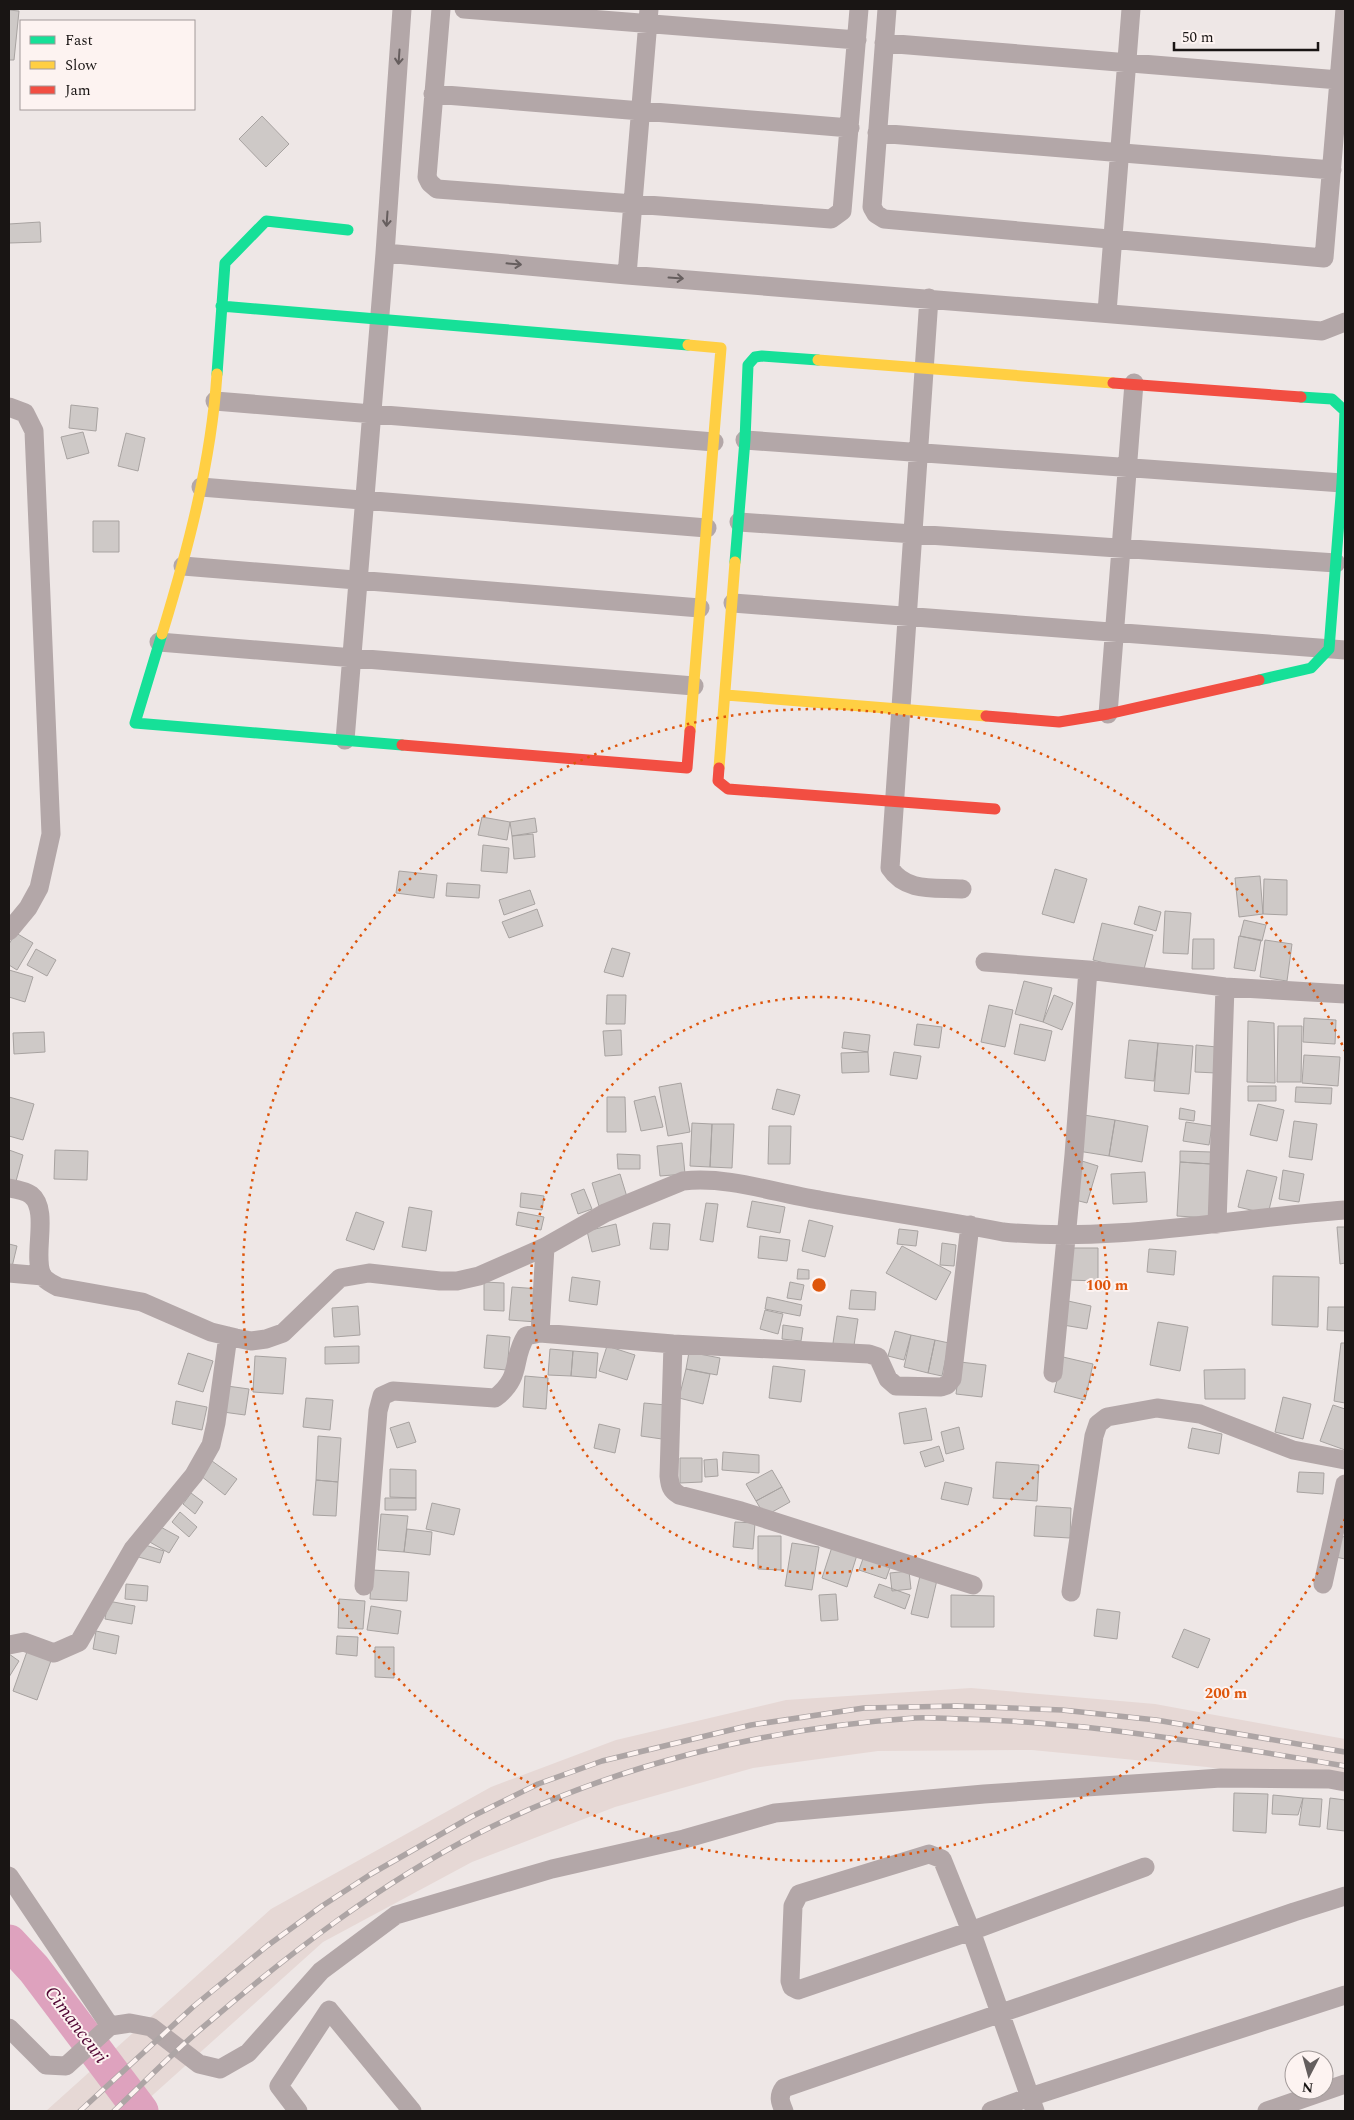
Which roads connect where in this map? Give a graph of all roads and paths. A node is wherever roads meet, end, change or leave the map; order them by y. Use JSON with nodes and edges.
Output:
{"nodes":[{"id":1,"x":402,"y":9,"type":"edge"},
{"id":2,"x":441,"y":9,"type":"edge"},
{"id":3,"x":464,"y":9,"type":"edge"},
{"id":4,"x":860,"y":9,"type":"edge"},
{"id":5,"x":887,"y":9,"type":"edge"},
{"id":6,"x":1131,"y":9,"type":"edge"},
{"id":7,"x":1345,"y":9,"type":"edge"},
{"id":8,"x":649,"y":16,"type":"edge"},
{"id":9,"x":857,"y":40,"type":"junction"},
{"id":10,"x":884,"y":43,"type":"junction"},
{"id":11,"x":1127,"y":63,"type":"junction"},
{"id":12,"x":1339,"y":80,"type":"junction"},
{"id":13,"x":433,"y":94,"type":"junction"},
{"id":14,"x":641,"y":111,"type":"junction"},
{"id":15,"x":850,"y":128,"type":"junction"},
{"id":16,"x":877,"y":133,"type":"junction"},
{"id":17,"x":1120,"y":152,"type":"junction"},
{"id":18,"x":1332,"y":170,"type":"junction"},
{"id":19,"x":634,"y":204,"type":"junction"},
{"id":20,"x":348,"y":230,"type":"dead end"},
{"id":21,"x":1112,"y":240,"type":"junction"},
{"id":22,"x":385,"y":253,"type":"junction"},
{"id":23,"x":627,"y":275,"type":"junction"},
{"id":24,"x":929,"y":298,"type":"junction"},
{"id":25,"x":221,"y":306,"type":"junction"},
{"id":26,"x":1107,"y":312,"type":"junction"},
{"id":27,"x":379,"y":320,"type":"junction"},
{"id":28,"x":1345,"y":322,"type":"edge"},
{"id":29,"x":925,"y":367,"type":"junction"},
{"id":30,"x":1134,"y":383,"type":"junction"},
{"id":31,"x":215,"y":401,"type":"junction"},
{"id":32,"x":9,"y":407,"type":"edge"},
{"id":33,"x":372,"y":414,"type":"junction"},
{"id":34,"x":745,"y":440,"type":"junction"},
{"id":35,"x":714,"y":442,"type":"junction"},
{"id":36,"x":919,"y":452,"type":"junction"},
{"id":37,"x":1127,"y":467,"type":"junction"},
{"id":38,"x":1342,"y":483,"type":"junction"},
{"id":39,"x":201,"y":487,"type":"junction"},
{"id":40,"x":364,"y":500,"type":"junction"},
{"id":41,"x":739,"y":522,"type":"junction"},
{"id":42,"x":707,"y":528,"type":"junction"},
{"id":43,"x":913,"y":534,"type":"junction"},
{"id":44,"x":1121,"y":548,"type":"junction"},
{"id":45,"x":182,"y":566,"type":"junction"},
{"id":46,"x":1339,"y":571,"type":"edge"},
{"id":47,"x":358,"y":580,"type":"junction"},
{"id":48,"x":733,"y":603,"type":"junction"},
{"id":49,"x":700,"y":608,"type":"junction"},
{"id":50,"x":907,"y":617,"type":"junction"},
{"id":51,"x":1114,"y":632,"type":"junction"},
{"id":52,"x":159,"y":642,"type":"junction"},
{"id":53,"x":1337,"y":650,"type":"edge"},
{"id":54,"x":351,"y":658,"type":"junction"},
{"id":55,"x":694,"y":686,"type":"junction"},
{"id":56,"x":726,"y":695,"type":"junction"},
{"id":57,"x":901,"y":709,"type":"junction"},
{"id":58,"x":1108,"y":714,"type":"junction"},
{"id":59,"x":344,"y":740,"type":"junction"},
{"id":60,"x":895,"y":801,"type":"junction"},
{"id":61,"x":994,"y":809,"type":"dead end"},
{"id":62,"x":962,"y":889,"type":"dead end"},
{"id":63,"x":9,"y":931,"type":"edge"},
{"id":64,"x":985,"y":962,"type":"dead end"},
{"id":65,"x":1088,"y":970,"type":"junction"},
{"id":66,"x":1225,"y":987,"type":"junction"},
{"id":67,"x":1345,"y":994,"type":"edge"},
{"id":68,"x":9,"y":1188,"type":"edge"},
{"id":69,"x":1345,"y":1210,"type":"edge"},
{"id":70,"x":1217,"y":1224,"type":"junction"},
{"id":71,"x":970,"y":1225,"type":"junction"},
{"id":72,"x":1067,"y":1236,"type":"junction"},
{"id":73,"x":545,"y":1247,"type":"junction"},
{"id":74,"x":9,"y":1273,"type":"edge"},
{"id":75,"x":43,"y":1276,"type":"junction"},
{"id":76,"x":540,"y":1333,"type":"junction"},
{"id":77,"x":228,"y":1336,"type":"junction"},
{"id":78,"x":673,"y":1344,"type":"junction"},
{"id":79,"x":1053,"y":1373,"type":"dead end"},
{"id":80,"x":1345,"y":1460,"type":"edge"},
{"id":81,"x":1345,"y":1484,"type":"edge"},
{"id":82,"x":1323,"y":1584,"type":"dead end"},
{"id":83,"x":972,"y":1585,"type":"dead end"},
{"id":84,"x":364,"y":1586,"type":"dead end"},
{"id":85,"x":1071,"y":1592,"type":"dead end"},
{"id":86,"x":9,"y":1645,"type":"edge"},
{"id":87,"x":1345,"y":1782,"type":"edge"},
{"id":88,"x":1145,"y":1867,"type":"dead end"},
{"id":89,"x":9,"y":1876,"type":"edge"},
{"id":90,"x":1345,"y":1896,"type":"edge"},
{"id":91,"x":971,"y":1932,"type":"junction"},
{"id":92,"x":1345,"y":1995,"type":"edge"},
{"id":93,"x":999,"y":2013,"type":"junction"},
{"id":94,"x":110,"y":2026,"type":"junction"},
{"id":95,"x":9,"y":2028,"type":"edge"},
{"id":96,"x":1345,"y":2084,"type":"edge"},
{"id":97,"x":1032,"y":2104,"type":"edge"},
{"id":98,"x":298,"y":2111,"type":"edge"},
{"id":99,"x":412,"y":2111,"type":"edge"},
{"id":100,"x":784,"y":2111,"type":"edge"},
{"id":101,"x":991,"y":2111,"type":"edge"},
{"id":102,"x":1267,"y":2111,"type":"edge"}],
"edges":[{"from":1,"to":22,"type":"street","one_way":true},
{"from":2,"to":13,"type":"street"},
{"from":3,"to":8,"type":"street"},
{"from":4,"to":9,"type":"street"},
{"from":5,"to":10,"type":"street"},
{"from":6,"to":11,"type":"street"},
{"from":7,"to":12,"type":"street"},
{"from":8,"to":9,"type":"street"},
{"from":8,"to":14,"type":"street"},
{"from":9,"to":15,"type":"street"},
{"from":10,"to":11,"type":"street"},
{"from":10,"to":16,"type":"street"},
{"from":11,"to":12,"type":"street"},
{"from":11,"to":17,"type":"street"},
{"from":12,"to":18,"type":"street"},
{"from":13,"to":14,"type":"street"},
{"from":13,"to":19,"type":"street"},
{"from":14,"to":15,"type":"street"},
{"from":14,"to":19,"type":"street"},
{"from":15,"to":19,"type":"street"},
{"from":16,"to":17,"type":"street"},
{"from":16,"to":21,"type":"street"},
{"from":17,"to":18,"type":"street"},
{"from":17,"to":21,"type":"street"},
{"from":18,"to":21,"type":"street"},
{"from":19,"to":23,"type":"street"},
{"from":20,"to":25,"type":"street"},
{"from":21,"to":26,"type":"street"},
{"from":22,"to":23,"type":"street","one_way":true},
{"from":22,"to":27,"type":"street"},
{"from":23,"to":24,"type":"street","one_way":true},
{"from":24,"to":26,"type":"street"},
{"from":24,"to":29,"type":"street"},
{"from":25,"to":27,"type":"street"},
{"from":25,"to":31,"type":"street"},
{"from":26,"to":28,"type":"street"},
{"from":27,"to":33,"type":"street"},
{"from":27,"to":35,"type":"street"},
{"from":29,"to":30,"type":"street"},
{"from":29,"to":34,"type":"street"},
{"from":29,"to":36,"type":"street"},
{"from":30,"to":37,"type":"street"},
{"from":30,"to":38,"type":"street"},
{"from":31,"to":33,"type":"street"},
{"from":31,"to":39,"type":"street"},
{"from":32,"to":63,"type":"street"},
{"from":33,"to":35,"type":"street"},
{"from":33,"to":40,"type":"street"},
{"from":34,"to":36,"type":"street"},
{"from":34,"to":41,"type":"street"},
{"from":35,"to":42,"type":"street"},
{"from":36,"to":37,"type":"street"},
{"from":36,"to":43,"type":"street"},
{"from":37,"to":38,"type":"street"},
{"from":37,"to":44,"type":"street"},
{"from":38,"to":46,"type":"street"},
{"from":39,"to":40,"type":"street"},
{"from":39,"to":45,"type":"street"},
{"from":40,"to":42,"type":"street"},
{"from":40,"to":47,"type":"street"},
{"from":41,"to":43,"type":"street"},
{"from":41,"to":48,"type":"street"},
{"from":42,"to":49,"type":"street"},
{"from":43,"to":44,"type":"street"},
{"from":43,"to":50,"type":"street"},
{"from":44,"to":46,"type":"street"},
{"from":44,"to":51,"type":"street"},
{"from":45,"to":47,"type":"street"},
{"from":45,"to":52,"type":"street"},
{"from":46,"to":53,"type":"street"},
{"from":47,"to":49,"type":"street"},
{"from":47,"to":54,"type":"street"},
{"from":48,"to":50,"type":"street"},
{"from":48,"to":56,"type":"street"},
{"from":49,"to":55,"type":"street"},
{"from":50,"to":51,"type":"street"},
{"from":50,"to":57,"type":"street"},
{"from":51,"to":53,"type":"street"},
{"from":51,"to":58,"type":"street"},
{"from":52,"to":54,"type":"street"},
{"from":52,"to":59,"type":"street"},
{"from":53,"to":58,"type":"street"},
{"from":54,"to":55,"type":"street"},
{"from":54,"to":59,"type":"street"},
{"from":55,"to":59,"type":"street"},
{"from":56,"to":57,"type":"street"},
{"from":56,"to":60,"type":"street"},
{"from":57,"to":58,"type":"street"},
{"from":57,"to":60,"type":"street"},
{"from":60,"to":61,"type":"street"},
{"from":60,"to":62,"type":"street"},
{"from":64,"to":65,"type":"street"},
{"from":65,"to":66,"type":"street"},
{"from":65,"to":72,"type":"street"},
{"from":66,"to":67,"type":"street"},
{"from":66,"to":70,"type":"street"},
{"from":68,"to":75,"type":"street"},
{"from":69,"to":70,"type":"street"},
{"from":70,"to":72,"type":"street"},
{"from":71,"to":72,"type":"street"},
{"from":71,"to":73,"type":"street"},
{"from":71,"to":78,"type":"street"},
{"from":72,"to":79,"type":"street"},
{"from":73,"to":76,"type":"street"},
{"from":73,"to":77,"type":"street"},
{"from":74,"to":75,"type":"street"},
{"from":75,"to":77,"type":"street"},
{"from":76,"to":78,"type":"street"},
{"from":76,"to":84,"type":"street"},
{"from":77,"to":86,"type":"street"},
{"from":78,"to":83,"type":"street"},
{"from":80,"to":85,"type":"street"},
{"from":81,"to":82,"type":"street"},
{"from":87,"to":94,"type":"street"},
{"from":88,"to":91,"type":"street"},
{"from":89,"to":94,"type":"street"},
{"from":90,"to":93,"type":"street"},
{"from":91,"to":91,"type":"street"},
{"from":91,"to":93,"type":"street"},
{"from":92,"to":97,"type":"street"},
{"from":93,"to":97,"type":"street"},
{"from":93,"to":100,"type":"street"},
{"from":94,"to":95,"type":"street"},
{"from":96,"to":102,"type":"street"},
{"from":97,"to":101,"type":"street"},
{"from":98,"to":99,"type":"street"}]}
